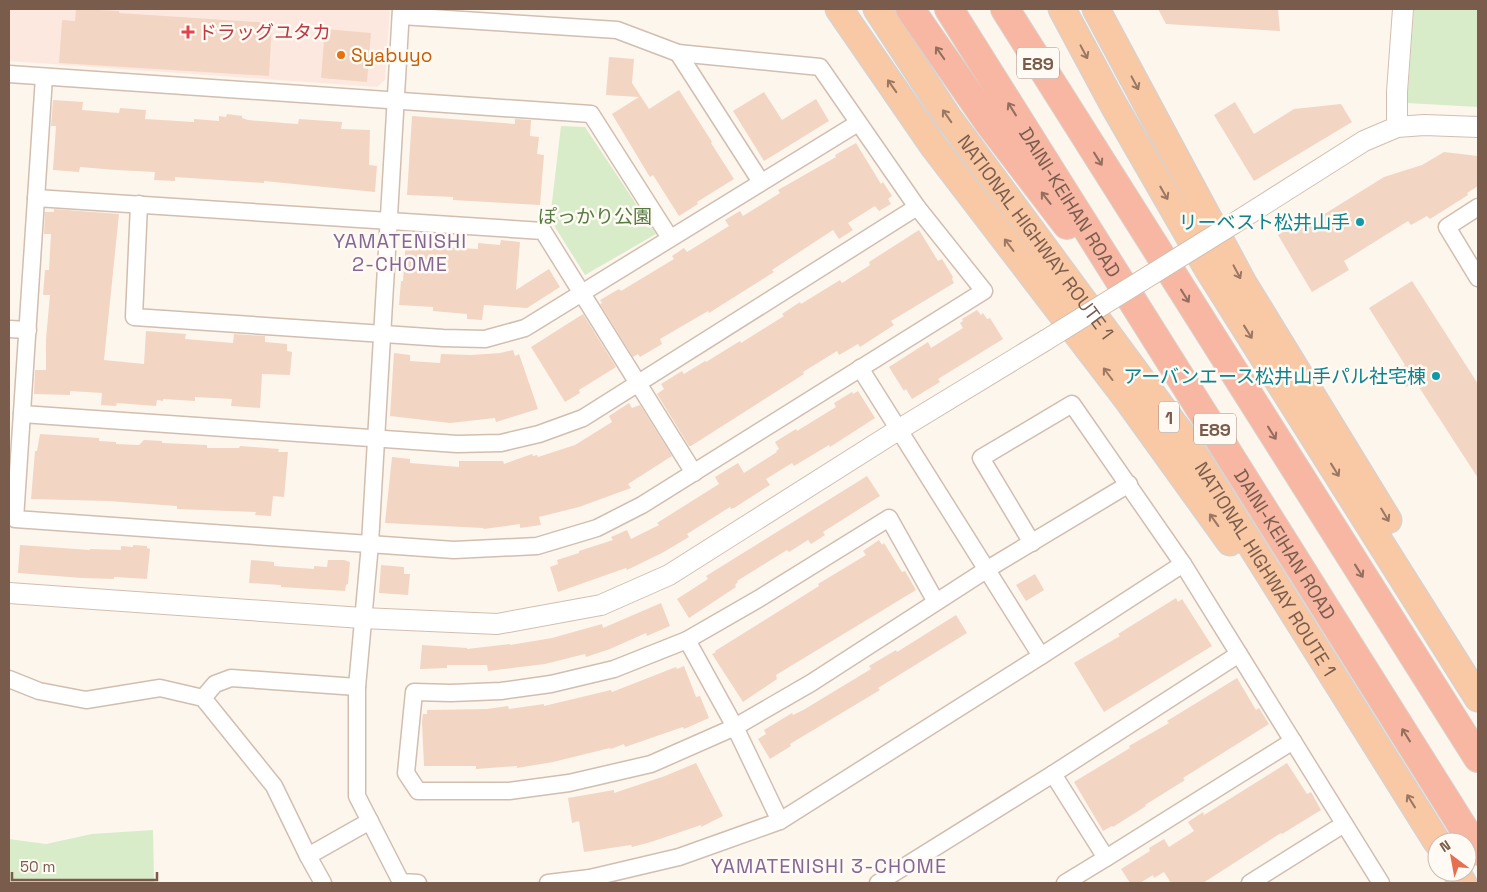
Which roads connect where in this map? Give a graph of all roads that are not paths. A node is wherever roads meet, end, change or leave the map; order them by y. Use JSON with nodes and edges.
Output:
{"nodes":[{"id":1,"x":839,"y":9,"type":"edge"},
{"id":2,"x":877,"y":9,"type":"edge"},
{"id":3,"x":910,"y":9,"type":"edge"},
{"id":4,"x":949,"y":9,"type":"edge"},
{"id":5,"x":1004,"y":9,"type":"edge"},
{"id":6,"x":1017,"y":9,"type":"edge"},
{"id":7,"x":1062,"y":9,"type":"edge"},
{"id":8,"x":1096,"y":9,"type":"edge"},
{"id":9,"x":1403,"y":9,"type":"edge"},
{"id":10,"x":401,"y":12,"type":"edge"},
{"id":11,"x":678,"y":53,"type":"junction"},
{"id":12,"x":9,"y":74,"type":"edge"},
{"id":13,"x":44,"y":77,"type":"junction"},
{"id":14,"x":396,"y":100,"type":"junction"},
{"id":15,"x":1072,"y":118,"type":"junction"},
{"id":16,"x":858,"y":123,"type":"junction"},
{"id":17,"x":1397,"y":127,"type":"junction"},
{"id":18,"x":1478,"y":127,"type":"edge"},
{"id":19,"x":761,"y":182,"type":"junction"},
{"id":20,"x":36,"y":198,"type":"junction"},
{"id":21,"x":140,"y":204,"type":"junction"},
{"id":22,"x":918,"y":207,"type":"junction"},
{"id":23,"x":1478,"y":207,"type":"edge"},
{"id":24,"x":389,"y":221,"type":"junction"},
{"id":25,"x":670,"y":238,"type":"junction"},
{"id":26,"x":1478,"y":278,"type":"edge"},
{"id":27,"x":582,"y":293,"type":"junction"},
{"id":28,"x":9,"y":329,"type":"edge"},
{"id":29,"x":28,"y":330,"type":"junction"},
{"id":30,"x":382,"y":334,"type":"junction"},
{"id":31,"x":1172,"y":361,"type":"junction"},
{"id":32,"x":860,"y":368,"type":"junction"},
{"id":33,"x":638,"y":384,"type":"junction"},
{"id":34,"x":22,"y":414,"type":"junction"},
{"id":35,"x":898,"y":430,"type":"junction"},
{"id":36,"x":376,"y":438,"type":"junction"},
{"id":37,"x":694,"y":473,"type":"junction"},
{"id":38,"x":1129,"y":484,"type":"junction"},
{"id":39,"x":1032,"y":543,"type":"junction"},
{"id":40,"x":370,"y":544,"type":"junction"},
{"id":41,"x":1183,"y":564,"type":"junction"},
{"id":42,"x":986,"y":570,"type":"junction"},
{"id":43,"x":9,"y":592,"type":"edge"},
{"id":44,"x":1416,"y":597,"type":"junction"},
{"id":45,"x":936,"y":602,"type":"junction"},
{"id":46,"x":362,"y":618,"type":"junction"},
{"id":47,"x":687,"y":640,"type":"junction"},
{"id":48,"x":1239,"y":654,"type":"junction"},
{"id":49,"x":1041,"y":656,"type":"junction"},
{"id":50,"x":1329,"y":669,"type":"junction"},
{"id":51,"x":9,"y":679,"type":"edge"},
{"id":52,"x":357,"y":687,"type":"junction"},
{"id":53,"x":203,"y":698,"type":"junction"},
{"id":54,"x":1478,"y":698,"type":"edge"},
{"id":55,"x":735,"y":727,"type":"junction"},
{"id":56,"x":1293,"y":741,"type":"junction"},
{"id":57,"x":1478,"y":758,"type":"edge"},
{"id":58,"x":1053,"y":774,"type":"junction"},
{"id":59,"x":370,"y":820,"type":"junction"},
{"id":60,"x":780,"y":821,"type":"junction"},
{"id":61,"x":1344,"y":824,"type":"junction"},
{"id":62,"x":1431,"y":832,"type":"edge"},
{"id":63,"x":1478,"y":851,"type":"edge"},
{"id":64,"x":308,"y":856,"type":"junction"},
{"id":65,"x":1106,"y":858,"type":"junction"},
{"id":66,"x":323,"y":883,"type":"edge"},
{"id":67,"x":418,"y":883,"type":"edge"},
{"id":68,"x":548,"y":883,"type":"edge"},
{"id":69,"x":878,"y":883,"type":"edge"},
{"id":70,"x":1065,"y":883,"type":"edge"},
{"id":71,"x":1250,"y":883,"type":"edge"},
{"id":72,"x":1382,"y":883,"type":"edge"}],
"edges":[{"from":50,"to":1,"type":"highway","number":"1","one_way":true},
{"from":50,"to":2,"type":"highway","name":"NATIONAL HIGHWAY ROUTE 1","number":"1","one_way":true},
{"from":31,"to":3,"type":"highway","one_way":true},
{"from":31,"to":4,"type":"highway","name":"DAINI-KEIHAN ROAD","number":"E89","one_way":true},
{"from":5,"to":15,"type":"highway","number":"E89"},
{"from":6,"to":15,"type":"highway"},
{"from":7,"to":44,"type":"highway","one_way":true},
{"from":8,"to":44,"type":"highway","one_way":true},
{"from":9,"to":17,"type":"street"},
{"from":10,"to":11,"type":"street"},
{"from":10,"to":14,"type":"street"},
{"from":11,"to":16,"type":"street"},
{"from":11,"to":19,"type":"street"},
{"from":12,"to":13,"type":"street"},
{"from":13,"to":14,"type":"street"},
{"from":13,"to":20,"type":"street"},
{"from":14,"to":24,"type":"street"},
{"from":14,"to":25,"type":"street"},
{"from":15,"to":57,"type":"highway","number":"E89","one_way":true},
{"from":16,"to":19,"type":"street"},
{"from":16,"to":22,"type":"street"},
{"from":17,"to":18,"type":"street"},
{"from":17,"to":35,"type":"street","bridge":true},
{"from":19,"to":25,"type":"street"},
{"from":20,"to":21,"type":"street"},
{"from":20,"to":29,"type":"street"},
{"from":21,"to":24,"type":"street"},
{"from":21,"to":30,"type":"street"},
{"from":22,"to":32,"type":"street"},
{"from":22,"to":33,"type":"street"},
{"from":23,"to":26,"type":"street"},
{"from":24,"to":27,"type":"street"},
{"from":24,"to":30,"type":"street"},
{"from":25,"to":27,"type":"street"},
{"from":27,"to":30,"type":"street"},
{"from":27,"to":33,"type":"street"},
{"from":28,"to":29,"type":"street"},
{"from":29,"to":34,"type":"street"},
{"from":30,"to":36,"type":"street"},
{"from":63,"to":31,"type":"highway","name":"DAINI-KEIHAN ROAD","number":"E89","one_way":true},
{"from":32,"to":35,"type":"street"},
{"from":32,"to":37,"type":"street"},
{"from":33,"to":36,"type":"street"},
{"from":33,"to":37,"type":"street"},
{"from":34,"to":36,"type":"street"},
{"from":34,"to":40,"type":"street"},
{"from":35,"to":42,"type":"street"},
{"from":35,"to":46,"type":"street"},
{"from":36,"to":40,"type":"street"},
{"from":37,"to":40,"type":"street"},
{"from":38,"to":39,"type":"street"},
{"from":38,"to":39,"type":"street"},
{"from":38,"to":41,"type":"street"},
{"from":39,"to":42,"type":"street"},
{"from":40,"to":46,"type":"street"},
{"from":41,"to":48,"type":"street"},
{"from":41,"to":49,"type":"street"},
{"from":42,"to":45,"type":"street"},
{"from":42,"to":49,"type":"street"},
{"from":43,"to":46,"type":"street"},
{"from":44,"to":54,"type":"highway"},
{"from":45,"to":47,"type":"street"},
{"from":45,"to":55,"type":"street"},
{"from":46,"to":52,"type":"street"},
{"from":47,"to":55,"type":"street"},
{"from":47,"to":55,"type":"street"},
{"from":48,"to":56,"type":"street"},
{"from":48,"to":58,"type":"street"},
{"from":49,"to":60,"type":"street"},
{"from":62,"to":50,"type":"highway","name":"NATIONAL HIGHWAY ROUTE 1","number":"1","one_way":true},
{"from":51,"to":53,"type":"street"},
{"from":52,"to":53,"type":"street"},
{"from":52,"to":59,"type":"street"},
{"from":53,"to":64,"type":"street"},
{"from":55,"to":60,"type":"street"},
{"from":56,"to":61,"type":"street"},
{"from":56,"to":65,"type":"street"},
{"from":58,"to":65,"type":"street"},
{"from":58,"to":69,"type":"street"},
{"from":59,"to":64,"type":"street"},
{"from":59,"to":67,"type":"street"},
{"from":60,"to":68,"type":"street"},
{"from":61,"to":71,"type":"street"},
{"from":61,"to":72,"type":"street"},
{"from":64,"to":66,"type":"street"},
{"from":65,"to":70,"type":"street"}]}
